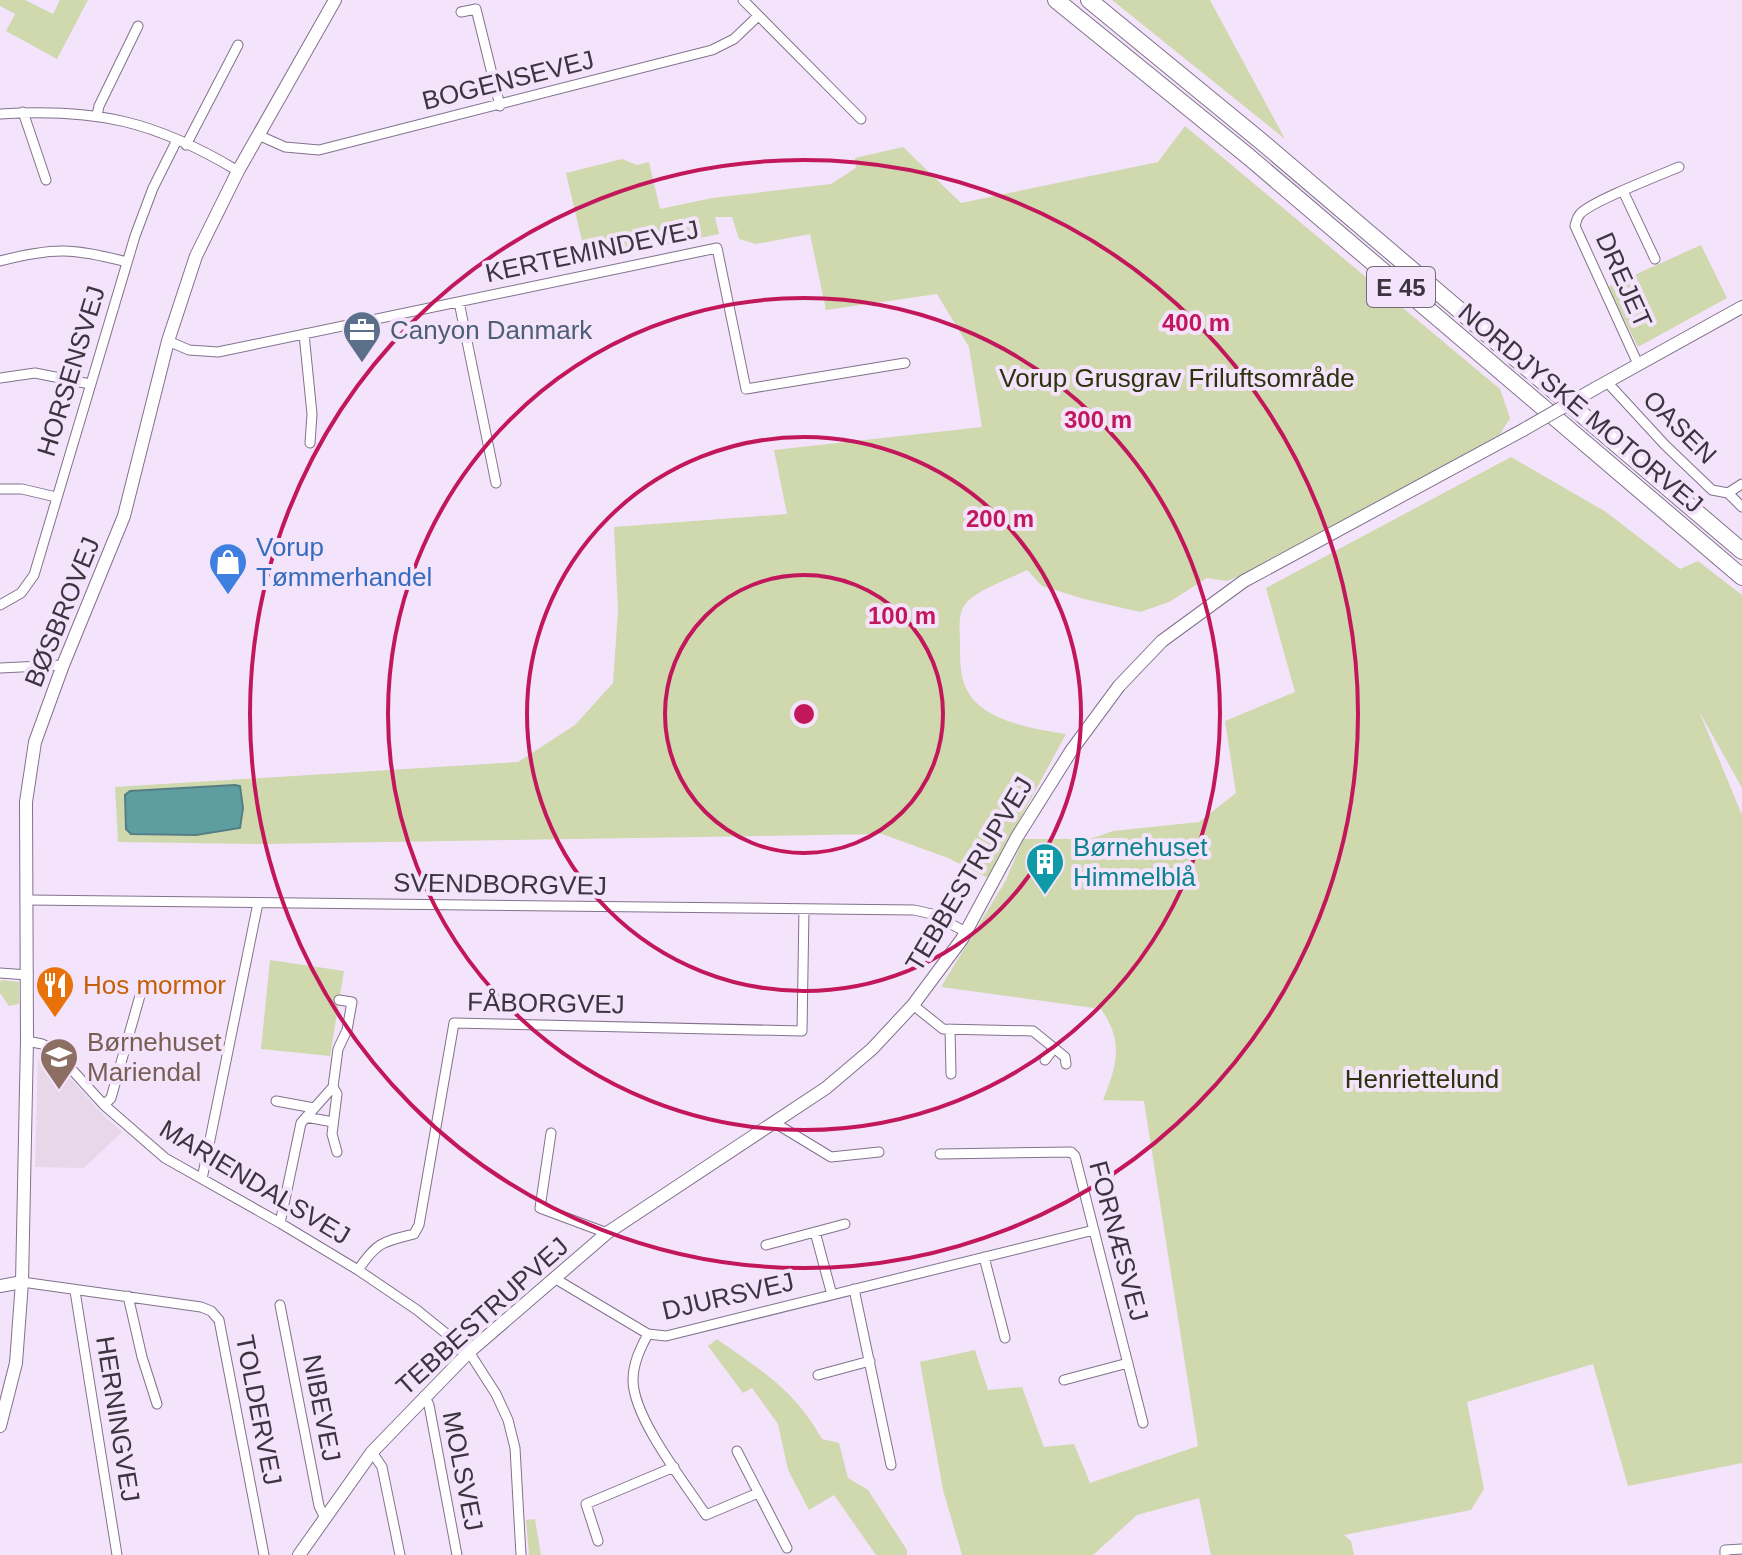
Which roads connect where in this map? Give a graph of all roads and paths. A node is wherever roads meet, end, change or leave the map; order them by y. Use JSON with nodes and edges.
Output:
{"nodes":[{"id":1,"x":335,"y":0,"type":"edge"},
{"id":2,"x":743,"y":0,"type":"edge"},
{"id":3,"x":1056,"y":0,"type":"edge"},
{"id":4,"x":1089,"y":0,"type":"edge"},
{"id":5,"x":461,"y":12,"type":"dead end"},
{"id":6,"x":758,"y":16,"type":"junction"},
{"id":7,"x":138,"y":26,"type":"dead end"},
{"id":8,"x":238,"y":45,"type":"dead end"},
{"id":9,"x":500,"y":106,"type":"junction"},
{"id":10,"x":23,"y":112,"type":"junction"},
{"id":11,"x":0,"y":114,"type":"edge"},
{"id":12,"x":97,"y":115,"type":"junction"},
{"id":13,"x":861,"y":119,"type":"dead end"},
{"id":14,"x":258,"y":135,"type":"junction"},
{"id":15,"x":182,"y":142,"type":"junction"},
{"id":16,"x":1679,"y":167,"type":"dead end"},
{"id":17,"x":238,"y":171,"type":"junction"},
{"id":18,"x":46,"y":180,"type":"dead end"},
{"id":19,"x":1623,"y":191,"type":"junction"},
{"id":20,"x":1655,"y":259,"type":"dead end"},
{"id":21,"x":0,"y":261,"type":"edge"},
{"id":22,"x":127,"y":262,"type":"junction"},
{"id":23,"x":459,"y":302,"type":"junction"},
{"id":24,"x":1742,"y":307,"type":"edge"},
{"id":25,"x":304,"y":334,"type":"junction"},
{"id":26,"x":168,"y":341,"type":"junction"},
{"id":27,"x":905,"y":363,"type":"dead end"},
{"id":28,"x":1638,"y":364,"type":"junction"},
{"id":29,"x":0,"y":378,"type":"edge"},
{"id":30,"x":90,"y":384,"type":"junction"},
{"id":31,"x":1602,"y":385,"type":"junction"},
{"id":32,"x":310,"y":443,"type":"dead end"},
{"id":33,"x":496,"y":483,"type":"dead end"},
{"id":34,"x":1742,"y":484,"type":"edge"},
{"id":35,"x":0,"y":489,"type":"edge"},
{"id":36,"x":1728,"y":493,"type":"junction"},
{"id":37,"x":56,"y":497,"type":"junction"},
{"id":38,"x":1742,"y":507,"type":"edge"},
{"id":39,"x":1742,"y":551,"type":"edge"},
{"id":40,"x":1742,"y":577,"type":"edge"},
{"id":41,"x":0,"y":605,"type":"edge"},
{"id":42,"x":63,"y":665,"type":"junction"},
{"id":43,"x":0,"y":668,"type":"edge"},
{"id":44,"x":28,"y":900,"type":"junction"},
{"id":45,"x":258,"y":903,"type":"junction"},
{"id":46,"x":804,"y":909,"type":"junction"},
{"id":47,"x":966,"y":932,"type":"junction"},
{"id":48,"x":0,"y":973,"type":"edge"},
{"id":49,"x":28,"y":975,"type":"junction"},
{"id":50,"x":143,"y":985,"type":"dead end"},
{"id":51,"x":339,"y":1000,"type":"dead end"},
{"id":52,"x":913,"y":1005,"type":"junction"},
{"id":53,"x":950,"y":1029,"type":"junction"},
{"id":54,"x":27,"y":1041,"type":"junction"},
{"id":55,"x":1054,"y":1048,"type":"junction"},
{"id":56,"x":1045,"y":1060,"type":"dead end"},
{"id":57,"x":1066,"y":1064,"type":"dead end"},
{"id":58,"x":951,"y":1074,"type":"dead end"},
{"id":59,"x":333,"y":1087,"type":"junction"},
{"id":60,"x":276,"y":1101,"type":"dead end"},
{"id":61,"x":104,"y":1105,"type":"junction"},
{"id":62,"x":310,"y":1112,"type":"junction"},
{"id":63,"x":333,"y":1122,"type":"junction"},
{"id":64,"x":775,"y":1123,"type":"junction"},
{"id":65,"x":551,"y":1133,"type":"dead end"},
{"id":66,"x":337,"y":1152,"type":"dead end"},
{"id":67,"x":879,"y":1152,"type":"dead end"},
{"id":68,"x":940,"y":1154,"type":"dead end"},
{"id":69,"x":202,"y":1179,"type":"junction"},
{"id":70,"x":280,"y":1223,"type":"junction"},
{"id":71,"x":845,"y":1224,"type":"dead end"},
{"id":72,"x":1094,"y":1230,"type":"junction"},
{"id":73,"x":815,"y":1232,"type":"junction"},
{"id":74,"x":607,"y":1233,"type":"junction"},
{"id":75,"x":766,"y":1245,"type":"dead end"},
{"id":76,"x":984,"y":1257,"type":"junction"},
{"id":77,"x":358,"y":1270,"type":"junction"},
{"id":78,"x":554,"y":1278,"type":"junction"},
{"id":79,"x":22,"y":1282,"type":"junction"},
{"id":80,"x":0,"y":1286,"type":"edge"},
{"id":81,"x":854,"y":1289,"type":"junction"},
{"id":82,"x":75,"y":1291,"type":"junction"},
{"id":83,"x":832,"y":1295,"type":"junction"},
{"id":84,"x":128,"y":1296,"type":"junction"},
{"id":85,"x":280,"y":1305,"type":"dead end"},
{"id":86,"x":648,"y":1334,"type":"junction"},
{"id":87,"x":1005,"y":1338,"type":"dead end"},
{"id":88,"x":469,"y":1352,"type":"junction"},
{"id":89,"x":870,"y":1361,"type":"junction"},
{"id":90,"x":1128,"y":1363,"type":"junction"},
{"id":91,"x":818,"y":1375,"type":"dead end"},
{"id":92,"x":1064,"y":1380,"type":"dead end"},
{"id":93,"x":424,"y":1396,"type":"junction"},
{"id":94,"x":157,"y":1404,"type":"dead end"},
{"id":95,"x":1143,"y":1423,"type":"dead end"},
{"id":96,"x":0,"y":1426,"type":"edge"},
{"id":97,"x":737,"y":1451,"type":"dead end"},
{"id":98,"x":372,"y":1452,"type":"junction"},
{"id":99,"x":891,"y":1465,"type":"dead end"},
{"id":100,"x":674,"y":1467,"type":"junction"},
{"id":101,"x":758,"y":1493,"type":"junction"},
{"id":102,"x":325,"y":1518,"type":"junction"},
{"id":103,"x":598,"y":1541,"type":"dead end"},
{"id":104,"x":787,"y":1548,"type":"dead end"},
{"id":105,"x":1742,"y":1549,"type":"edge"},
{"id":106,"x":117,"y":1555,"type":"edge"},
{"id":107,"x":264,"y":1555,"type":"edge"},
{"id":108,"x":299,"y":1555,"type":"edge"},
{"id":109,"x":400,"y":1555,"type":"edge"},
{"id":110,"x":457,"y":1555,"type":"edge"},
{"id":111,"x":521,"y":1555,"type":"edge"},
{"id":112,"x":1725,"y":1555,"type":"edge"}],
"edges":[{"from":1,"to":14,"type":"street","name":"BØSBROVEJ"},
{"from":2,"to":6,"type":"street"},
{"from":3,"to":40,"type":"highway","name":"NORDJYSKE MOTORVEJ","number":"E 45"},
{"from":4,"to":39,"type":"highway","name":"NORDJYSKE MOTORVEJ","number":"E 45"},
{"from":5,"to":9,"type":"street"},
{"from":6,"to":9,"type":"street","name":"BOGENSEVEJ"},
{"from":6,"to":13,"type":"street"},
{"from":7,"to":12,"type":"street"},
{"from":8,"to":15,"type":"street","name":"HORSENSVEJ"},
{"from":9,"to":14,"type":"street","name":"BOGENSEVEJ"},
{"from":10,"to":11,"type":"street"},
{"from":10,"to":12,"type":"street"},
{"from":10,"to":18,"type":"street"},
{"from":12,"to":15,"type":"street"},
{"from":14,"to":17,"type":"street","name":"BØSBROVEJ"},
{"from":15,"to":17,"type":"street"},
{"from":15,"to":22,"type":"street","name":"HORSENSVEJ"},
{"from":16,"to":19,"type":"street","name":"DREJET"},
{"from":17,"to":26,"type":"street","name":"BØSBROVEJ"},
{"from":19,"to":20,"type":"street","name":"DREJET"},
{"from":19,"to":28,"type":"street","name":"DREJET"},
{"from":21,"to":22,"type":"street"},
{"from":22,"to":30,"type":"street","name":"HORSENSVEJ"},
{"from":23,"to":25,"type":"street","name":"KERTEMINDEVEJ"},
{"from":23,"to":27,"type":"street","name":"KERTEMINDEVEJ"},
{"from":23,"to":33,"type":"street","name":"KERTEMINDEVEJ"},
{"from":24,"to":28,"type":"street","name":"TEBBESTRUPVEJ"},
{"from":25,"to":26,"type":"street","name":"KERTEMINDEVEJ"},
{"from":25,"to":32,"type":"street"},
{"from":26,"to":42,"type":"street","name":"BØSBROVEJ"},
{"from":28,"to":31,"type":"street","name":"TEBBESTRUPVEJ"},
{"from":29,"to":30,"type":"street"},
{"from":30,"to":37,"type":"street","name":"HORSENSVEJ"},
{"from":31,"to":36,"type":"street","name":"OASEN"},
{"from":31,"to":47,"type":"street","name":"TEBBESTRUPVEJ","bridge":true},
{"from":34,"to":36,"type":"street","name":"OASEN"},
{"from":35,"to":37,"type":"street"},
{"from":36,"to":38,"type":"street","name":"OASEN"},
{"from":37,"to":41,"type":"street","name":"HORSENSVEJ"},
{"from":42,"to":43,"type":"street"},
{"from":42,"to":44,"type":"street","name":"BØSBROVEJ"},
{"from":44,"to":45,"type":"street","name":"SVENDBORGVEJ"},
{"from":44,"to":49,"type":"street","name":"BØSBROVEJ"},
{"from":45,"to":46,"type":"street","name":"SVENDBORGVEJ"},
{"from":45,"to":69,"type":"street"},
{"from":46,"to":47,"type":"street","name":"SVENDBORGVEJ"},
{"from":46,"to":77,"type":"street","name":"FÅBORGVEJ"},
{"from":47,"to":52,"type":"street","name":"TEBBESTRUPVEJ"},
{"from":48,"to":49,"type":"street"},
{"from":49,"to":54,"type":"street","name":"BØSBROVEJ"},
{"from":50,"to":61,"type":"street"},
{"from":51,"to":59,"type":"street"},
{"from":52,"to":53,"type":"street"},
{"from":52,"to":64,"type":"street","name":"TEBBESTRUPVEJ"},
{"from":53,"to":55,"type":"street"},
{"from":53,"to":58,"type":"street"},
{"from":54,"to":61,"type":"street","name":"MARIENDALSVEJ"},
{"from":54,"to":79,"type":"street","name":"BØSBROVEJ"},
{"from":55,"to":56,"type":"street"},
{"from":55,"to":57,"type":"street"},
{"from":59,"to":62,"type":"street"},
{"from":59,"to":63,"type":"street"},
{"from":60,"to":62,"type":"street"},
{"from":61,"to":69,"type":"street","name":"MARIENDALSVEJ"},
{"from":62,"to":63,"type":"street"},
{"from":62,"to":70,"type":"street"},
{"from":63,"to":66,"type":"street"},
{"from":64,"to":67,"type":"street"},
{"from":64,"to":74,"type":"street","name":"TEBBESTRUPVEJ"},
{"from":65,"to":74,"type":"street"},
{"from":68,"to":72,"type":"street","name":"FORNÆSVEJ"},
{"from":69,"to":70,"type":"street","name":"MARIENDALSVEJ"},
{"from":70,"to":77,"type":"street","name":"MARIENDALSVEJ"},
{"from":71,"to":73,"type":"street","name":"DJURSVEJ"},
{"from":72,"to":76,"type":"street","name":"DJURSVEJ"},
{"from":72,"to":90,"type":"street","name":"FORNÆSVEJ"},
{"from":73,"to":75,"type":"street","name":"DJURSVEJ"},
{"from":73,"to":83,"type":"street","name":"DJURSVEJ"},
{"from":74,"to":78,"type":"street","name":"TEBBESTRUPVEJ"},
{"from":76,"to":81,"type":"street","name":"DJURSVEJ"},
{"from":76,"to":87,"type":"street"},
{"from":77,"to":88,"type":"street","name":"MARIENDALSVEJ"},
{"from":78,"to":86,"type":"street","name":"DJURSVEJ"},
{"from":78,"to":88,"type":"street","name":"TEBBESTRUPVEJ"},
{"from":79,"to":80,"type":"street"},
{"from":79,"to":82,"type":"street","name":"TOLDERVEJ"},
{"from":79,"to":96,"type":"street","name":"BØSBROVEJ"},
{"from":81,"to":83,"type":"street","name":"DJURSVEJ"},
{"from":81,"to":89,"type":"street"},
{"from":82,"to":84,"type":"street","name":"TOLDERVEJ"},
{"from":82,"to":106,"type":"street","name":"HERNINGVEJ"},
{"from":83,"to":86,"type":"street","name":"DJURSVEJ"},
{"from":84,"to":94,"type":"street"},
{"from":84,"to":107,"type":"street","name":"TOLDERVEJ"},
{"from":85,"to":102,"type":"street","name":"NIBEVEJ"},
{"from":86,"to":100,"type":"street"},
{"from":88,"to":93,"type":"street","name":"TEBBESTRUPVEJ"},
{"from":88,"to":111,"type":"street","name":"MARIENDALSVEJ"},
{"from":89,"to":91,"type":"street"},
{"from":89,"to":99,"type":"street"},
{"from":90,"to":92,"type":"street"},
{"from":90,"to":95,"type":"street","name":"FORNÆSVEJ"},
{"from":93,"to":98,"type":"street","name":"TEBBESTRUPVEJ"},
{"from":93,"to":110,"type":"street","name":"MOLSVEJ"},
{"from":97,"to":101,"type":"street"},
{"from":98,"to":102,"type":"street","name":"TEBBESTRUPVEJ"},
{"from":98,"to":109,"type":"street"},
{"from":100,"to":101,"type":"street"},
{"from":100,"to":103,"type":"street"},
{"from":101,"to":104,"type":"street"},
{"from":102,"to":108,"type":"street","name":"TEBBESTRUPVEJ"},
{"from":105,"to":112,"type":"street"}]}
